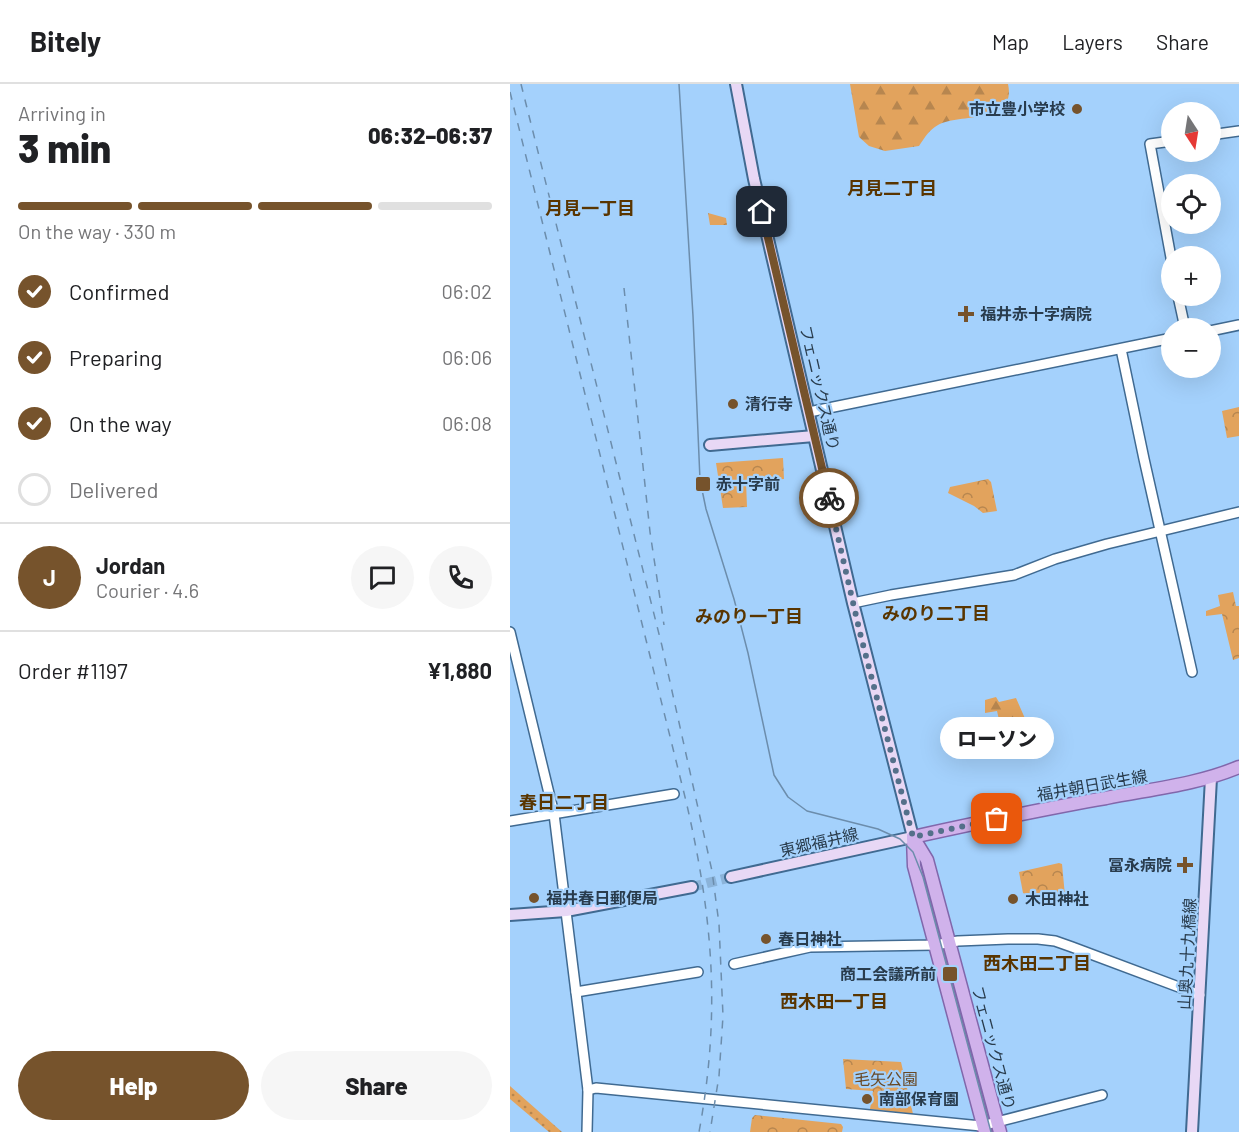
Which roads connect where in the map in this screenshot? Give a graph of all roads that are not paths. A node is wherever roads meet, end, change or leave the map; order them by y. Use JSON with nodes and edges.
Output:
{"nodes":[{"id":1,"x":736,"y":84,"type":"edge"},
{"id":2,"x":1239,"y":131,"type":"edge"},
{"id":3,"x":1221,"y":133,"type":"edge"},
{"id":4,"x":1161,"y":142,"type":"edge"},
{"id":5,"x":1169,"y":246,"type":"edge"},
{"id":6,"x":1239,"y":325,"type":"edge"},
{"id":7,"x":1221,"y":329,"type":"edge"},
{"id":8,"x":1161,"y":341,"type":"edge"},
{"id":9,"x":1121,"y":349,"type":"junction"},
{"id":10,"x":809,"y":412,"type":"junction"},
{"id":11,"x":814,"y":436,"type":"junction"},
{"id":12,"x":710,"y":445,"type":"dead end"},
{"id":13,"x":1239,"y":512,"type":"edge"},
{"id":14,"x":1160,"y":531,"type":"junction"},
{"id":15,"x":853,"y":603,"type":"junction"},
{"id":16,"x":510,"y":632,"type":"edge"},
{"id":17,"x":1192,"y":672,"type":"dead end"},
{"id":18,"x":1239,"y":767,"type":"edge"},
{"id":19,"x":1211,"y":778,"type":"junction"},
{"id":20,"x":674,"y":794,"type":"dead end"},
{"id":21,"x":554,"y":814,"type":"junction"},
{"id":22,"x":510,"y":821,"type":"edge"},
{"id":23,"x":913,"y":837,"type":"junction"},
{"id":24,"x":731,"y":877,"type":"tunnel mouth"},
{"id":25,"x":692,"y":887,"type":"tunnel mouth"},
{"id":26,"x":566,"y":911,"type":"junction"},
{"id":27,"x":510,"y":915,"type":"edge"},
{"id":28,"x":949,"y":942,"type":"junction"},
{"id":29,"x":935,"y":945,"type":"junction"},
{"id":30,"x":734,"y":964,"type":"dead end"},
{"id":31,"x":698,"y":972,"type":"dead end"},
{"id":32,"x":576,"y":992,"type":"junction"},
{"id":33,"x":1200,"y":995,"type":"junction"},
{"id":34,"x":588,"y":1090,"type":"junction"},
{"id":35,"x":1102,"y":1095,"type":"dead end"},
{"id":36,"x":998,"y":1127,"type":"edge"},
{"id":37,"x":984,"y":1129,"type":"edge"},
{"id":38,"x":586,"y":1132,"type":"edge"},
{"id":39,"x":1192,"y":1132,"type":"edge"}],
"edges":[{"from":1,"to":10,"type":"main road","name":"フェニックス通り"},
{"from":2,"to":3,"type":"street"},
{"from":4,"to":5,"type":"street"},
{"from":6,"to":7,"type":"street"},
{"from":8,"to":9,"type":"street"},
{"from":9,"to":10,"type":"street"},
{"from":9,"to":14,"type":"street"},
{"from":10,"to":11,"type":"main road","name":"フェニックス通り"},
{"from":11,"to":12,"type":"main road"},
{"from":11,"to":15,"type":"main road","name":"フェニックス通り"},
{"from":13,"to":14,"type":"street"},
{"from":14,"to":15,"type":"street"},
{"from":14,"to":17,"type":"street"},
{"from":15,"to":23,"type":"main road","name":"フェニックス通り"},
{"from":16,"to":21,"type":"street"},
{"from":18,"to":19,"type":"main road","name":"福井朝日武生線"},
{"from":19,"to":23,"type":"main road","name":"福井朝日武生線"},
{"from":19,"to":33,"type":"main road","name":"山奥九十九橋線"},
{"from":20,"to":21,"type":"street"},
{"from":21,"to":22,"type":"street"},
{"from":21,"to":26,"type":"street"},
{"from":23,"to":24,"type":"main road","name":"東郷福井線"},
{"from":23,"to":28,"type":"main road","name":"フェニックス通り"},
{"from":23,"to":29,"type":"main road","name":"フェニックス通り"},
{"from":25,"to":26,"type":"main road"},
{"from":26,"to":27,"type":"main road"},
{"from":26,"to":32,"type":"street"},
{"from":28,"to":29,"type":"street"},
{"from":28,"to":33,"type":"street"},
{"from":28,"to":36,"type":"main road","name":"フェニックス通り"},
{"from":29,"to":30,"type":"street"},
{"from":29,"to":37,"type":"main road","name":"フェニックス通り"},
{"from":31,"to":32,"type":"street"},
{"from":32,"to":34,"type":"street"},
{"from":33,"to":39,"type":"main road","name":"山奥九十九橋線"},
{"from":34,"to":37,"type":"street"},
{"from":34,"to":38,"type":"street"},
{"from":35,"to":36,"type":"street"},
{"from":36,"to":37,"type":"street"}]}
